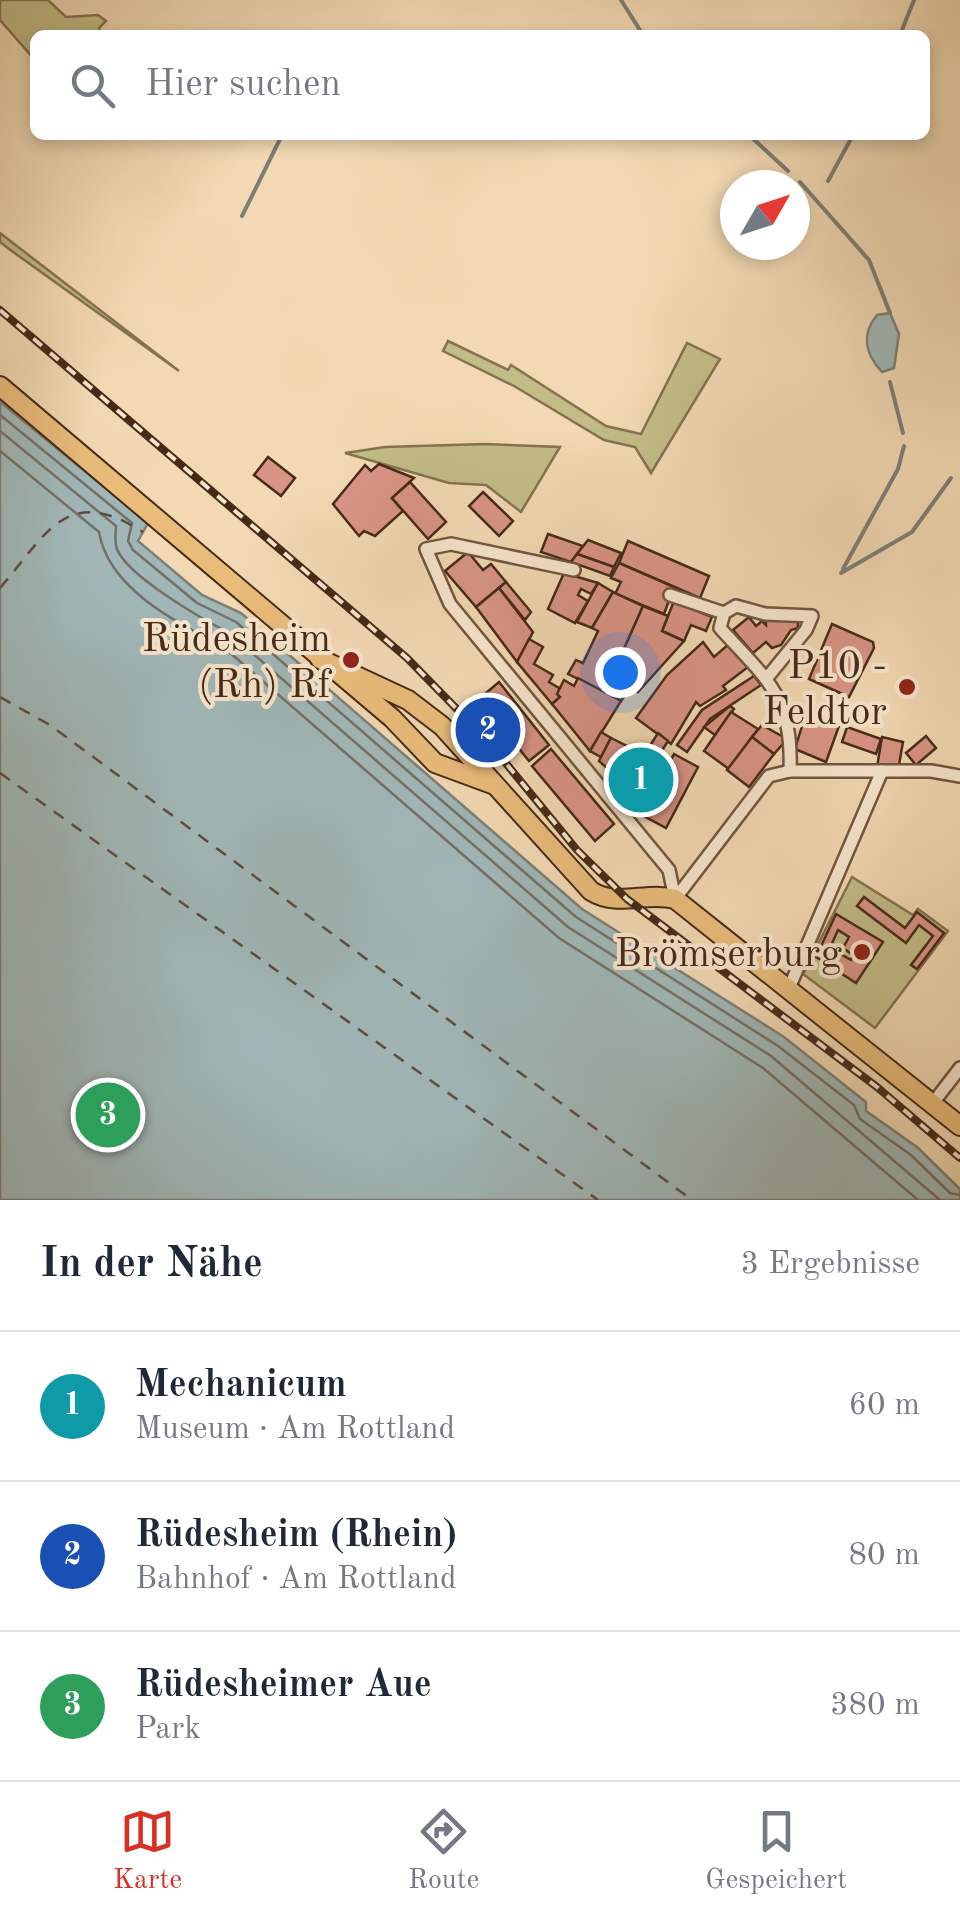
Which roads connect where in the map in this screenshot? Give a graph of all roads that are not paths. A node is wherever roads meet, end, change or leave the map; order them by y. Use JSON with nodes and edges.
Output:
{"nodes":[{"id":1,"x":0,"y":386,"type":"edge"},
{"id":2,"x":574,"y":570,"type":"dead end"},
{"id":3,"x":670,"y":595,"type":"dead end"},
{"id":4,"x":724,"y":613,"type":"junction"},
{"id":5,"x":320,"y":659,"type":"junction"},
{"id":6,"x":766,"y":679,"type":"junction"},
{"id":7,"x":790,"y":771,"type":"junction"},
{"id":8,"x":882,"y":772,"type":"junction"},
{"id":9,"x":960,"y":776,"type":"edge"},
{"id":10,"x":501,"y":789,"type":"junction"},
{"id":11,"x":674,"y":899,"type":"junction"},
{"id":12,"x":789,"y":988,"type":"junction"},
{"id":13,"x":960,"y":1068,"type":"edge"},
{"id":14,"x":933,"y":1103,"type":"junction"},
{"id":15,"x":960,"y":1126,"type":"edge"}],
"edges":[{"from":1,"to":5,"type":"main road"},
{"from":2,"to":11,"type":"street"},
{"from":3,"to":4,"type":"street"},
{"from":4,"to":6,"type":"street"},
{"from":4,"to":6,"type":"street"},
{"from":5,"to":10,"type":"main road"},
{"from":5,"to":10,"type":"main road"},
{"from":6,"to":7,"type":"street"},
{"from":7,"to":8,"type":"street"},
{"from":7,"to":11,"type":"street"},
{"from":8,"to":9,"type":"street"},
{"from":8,"to":12,"type":"street"},
{"from":10,"to":11,"type":"main road"},
{"from":11,"to":12,"type":"main road"},
{"from":12,"to":14,"type":"main road"},
{"from":13,"to":14,"type":"street"},
{"from":14,"to":15,"type":"main road"}]}
